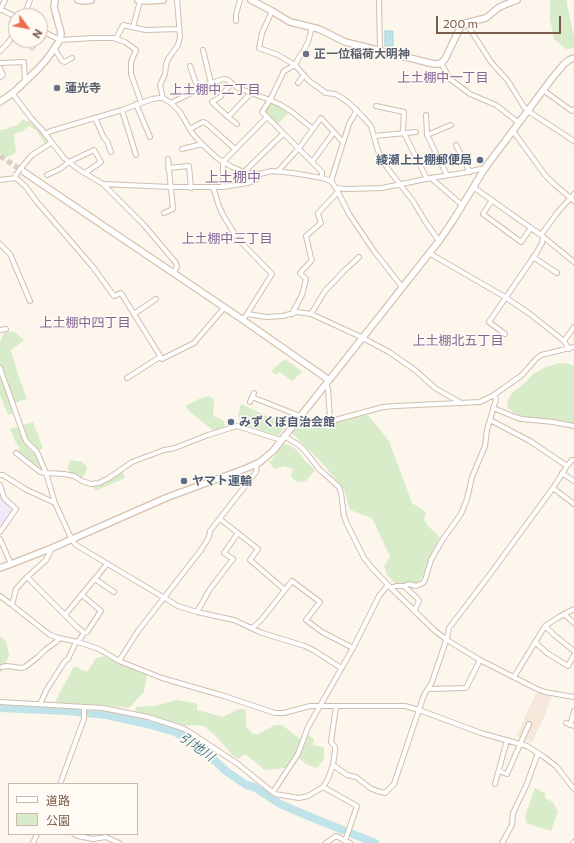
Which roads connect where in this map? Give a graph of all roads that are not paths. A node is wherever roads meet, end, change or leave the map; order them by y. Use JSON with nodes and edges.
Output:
{"nodes":[{"id":1,"x":5,"y":0,"type":"edge"},
{"id":2,"x":55,"y":0,"type":"edge"},
{"id":3,"x":78,"y":0,"type":"edge"},
{"id":4,"x":91,"y":0,"type":"edge"},
{"id":5,"x":139,"y":0,"type":"edge"},
{"id":6,"x":163,"y":0,"type":"edge"},
{"id":7,"x":177,"y":0,"type":"edge"},
{"id":8,"x":240,"y":0,"type":"edge"},
{"id":9,"x":251,"y":0,"type":"edge"},
{"id":10,"x":379,"y":0,"type":"edge"},
{"id":11,"x":517,"y":0,"type":"edge"},
{"id":12,"x":0,"y":10,"type":"edge"},
{"id":13,"x":272,"y":11,"type":"junction"},
{"id":14,"x":236,"y":21,"type":"dead end"},
{"id":15,"x":466,"y":23,"type":"junction"},
{"id":16,"x":133,"y":27,"type":"junction"},
{"id":17,"x":312,"y":27,"type":"junction"},
{"id":18,"x":179,"y":30,"type":"junction"},
{"id":19,"x":48,"y":35,"type":"edge"},
{"id":20,"x":116,"y":39,"type":"junction"},
{"id":21,"x":60,"y":40,"type":"junction"},
{"id":22,"x":8,"y":43,"type":"edge"},
{"id":23,"x":54,"y":50,"type":"junction"},
{"id":24,"x":203,"y":50,"type":"dead end"},
{"id":25,"x":0,"y":51,"type":"edge"},
{"id":26,"x":380,"y":51,"type":"junction"},
{"id":27,"x":573,"y":59,"type":"edge"},
{"id":28,"x":70,"y":61,"type":"dead end"},
{"id":29,"x":0,"y":63,"type":"edge"},
{"id":30,"x":440,"y":63,"type":"junction"},
{"id":31,"x":294,"y":65,"type":"junction"},
{"id":32,"x":190,"y":66,"type":"dead end"},
{"id":33,"x":0,"y":68,"type":"edge"},
{"id":34,"x":304,"y":75,"type":"junction"},
{"id":35,"x":0,"y":77,"type":"edge"},
{"id":36,"x":25,"y":81,"type":"junction"},
{"id":37,"x":211,"y":83,"type":"junction"},
{"id":38,"x":232,"y":83,"type":"junction"},
{"id":39,"x":298,"y":83,"type":"dead end"},
{"id":40,"x":198,"y":89,"type":"junction"},
{"id":41,"x":543,"y":90,"type":"junction"},
{"id":42,"x":12,"y":93,"type":"junction"},
{"id":43,"x":251,"y":93,"type":"junction"},
{"id":44,"x":163,"y":98,"type":"junction"},
{"id":45,"x":270,"y":100,"type":"junction"},
{"id":46,"x":0,"y":102,"type":"edge"},
{"id":47,"x":141,"y":102,"type":"junction"},
{"id":48,"x":171,"y":103,"type":"junction"},
{"id":49,"x":136,"y":104,"type":"junction"},
{"id":50,"x":376,"y":106,"type":"dead end"},
{"id":51,"x":574,"y":109,"type":"edge"},
{"id":52,"x":122,"y":110,"type":"junction"},
{"id":53,"x":357,"y":110,"type":"junction"},
{"id":54,"x":528,"y":110,"type":"junction"},
{"id":55,"x":426,"y":115,"type":"dead end"},
{"id":56,"x":228,"y":117,"type":"junction"},
{"id":57,"x":267,"y":117,"type":"junction"},
{"id":58,"x":95,"y":118,"type":"junction"},
{"id":59,"x":519,"y":123,"type":"junction"},
{"id":60,"x":237,"y":124,"type":"dead end"},
{"id":61,"x":452,"y":126,"type":"dead end"},
{"id":62,"x":190,"y":129,"type":"junction"},
{"id":63,"x":313,"y":129,"type":"junction"},
{"id":64,"x":513,"y":131,"type":"junction"},
{"id":65,"x":334,"y":132,"type":"junction"},
{"id":66,"x":416,"y":132,"type":"dead end"},
{"id":67,"x":404,"y":133,"type":"junction"},
{"id":68,"x":45,"y":134,"type":"junction"},
{"id":69,"x":283,"y":134,"type":"junction"},
{"id":70,"x":427,"y":135,"type":"junction"},
{"id":71,"x":374,"y":136,"type":"junction"},
{"id":72,"x":150,"y":137,"type":"dead end"},
{"id":73,"x":573,"y":138,"type":"edge"},
{"id":74,"x":343,"y":142,"type":"junction"},
{"id":75,"x":51,"y":143,"type":"junction"},
{"id":76,"x":202,"y":144,"type":"junction"},
{"id":77,"x":456,"y":145,"type":"dead end"},
{"id":78,"x":299,"y":148,"type":"junction"},
{"id":79,"x":182,"y":149,"type":"dead end"},
{"id":80,"x":235,"y":149,"type":"junction"},
{"id":81,"x":111,"y":152,"type":"dead end"},
{"id":82,"x":136,"y":155,"type":"dead end"},
{"id":83,"x":168,"y":159,"type":"dead end"},
{"id":84,"x":69,"y":162,"type":"junction"},
{"id":85,"x":223,"y":162,"type":"junction"},
{"id":86,"x":312,"y":162,"type":"junction"},
{"id":87,"x":168,"y":168,"type":"junction"},
{"id":88,"x":485,"y":168,"type":"junction"},
{"id":89,"x":21,"y":170,"type":"tunnel mouth"},
{"id":90,"x":278,"y":171,"type":"junction"},
{"id":91,"x":244,"y":172,"type":"junction"},
{"id":92,"x":470,"y":172,"type":"junction"},
{"id":93,"x":85,"y":173,"type":"junction"},
{"id":94,"x":260,"y":174,"type":"junction"},
{"id":95,"x":47,"y":175,"type":"dead end"},
{"id":96,"x":447,"y":176,"type":"junction"},
{"id":97,"x":16,"y":177,"type":"junction"},
{"id":98,"x":322,"y":178,"type":"junction"},
{"id":99,"x":429,"y":178,"type":"junction"},
{"id":100,"x":0,"y":180,"type":"edge"},
{"id":101,"x":331,"y":181,"type":"junction"},
{"id":102,"x":103,"y":184,"type":"junction"},
{"id":103,"x":400,"y":184,"type":"junction"},
{"id":104,"x":170,"y":187,"type":"junction"},
{"id":105,"x":212,"y":187,"type":"junction"},
{"id":106,"x":223,"y":187,"type":"junction"},
{"id":107,"x":473,"y":187,"type":"junction"},
{"id":108,"x":191,"y":188,"type":"junction"},
{"id":109,"x":337,"y":190,"type":"junction"},
{"id":110,"x":574,"y":194,"type":"edge"},
{"id":111,"x":572,"y":199,"type":"edge"},
{"id":112,"x":492,"y":200,"type":"junction"},
{"id":113,"x":462,"y":205,"type":"junction"},
{"id":114,"x":164,"y":212,"type":"dead end"},
{"id":115,"x":531,"y":228,"type":"junction"},
{"id":116,"x":542,"y":236,"type":"junction"},
{"id":117,"x":439,"y":241,"type":"junction"},
{"id":118,"x":0,"y":244,"type":"edge"},
{"id":119,"x":429,"y":253,"type":"junction"},
{"id":120,"x":359,"y":257,"type":"dead end"},
{"id":121,"x":533,"y":258,"type":"junction"},
{"id":122,"x":574,"y":262,"type":"edge"},
{"id":123,"x":173,"y":273,"type":"junction"},
{"id":124,"x":556,"y":273,"type":"dead end"},
{"id":125,"x":402,"y":287,"type":"junction"},
{"id":126,"x":505,"y":297,"type":"junction"},
{"id":127,"x":156,"y":299,"type":"dead end"},
{"id":128,"x":30,"y":301,"type":"dead end"},
{"id":129,"x":224,"y":308,"type":"junction"},
{"id":130,"x":134,"y":314,"type":"junction"},
{"id":131,"x":247,"y":314,"type":"junction"},
{"id":132,"x":292,"y":314,"type":"junction"},
{"id":133,"x":311,"y":314,"type":"junction"},
{"id":134,"x":243,"y":320,"type":"junction"},
{"id":135,"x":574,"y":327,"type":"edge"},
{"id":136,"x":6,"y":329,"type":"dead end"},
{"id":137,"x":0,"y":330,"type":"edge"},
{"id":138,"x":505,"y":334,"type":"dead end"},
{"id":139,"x":362,"y":338,"type":"junction"},
{"id":140,"x":564,"y":341,"type":"junction"},
{"id":141,"x":574,"y":347,"type":"edge"},
{"id":142,"x":569,"y":349,"type":"junction"},
{"id":143,"x":160,"y":357,"type":"junction"},
{"id":144,"x":0,"y":368,"type":"edge"},
{"id":145,"x":127,"y":378,"type":"dead end"},
{"id":146,"x":327,"y":382,"type":"junction"},
{"id":147,"x":494,"y":395,"type":"junction"},
{"id":148,"x":250,"y":402,"type":"dead end"},
{"id":149,"x":461,"y":403,"type":"junction"},
{"id":150,"x":493,"y":408,"type":"junction"},
{"id":151,"x":299,"y":417,"type":"junction"},
{"id":152,"x":330,"y":420,"type":"junction"},
{"id":153,"x":490,"y":420,"type":"junction"},
{"id":154,"x":574,"y":426,"type":"edge"},
{"id":155,"x":283,"y":438,"type":"junction"},
{"id":156,"x":16,"y":453,"type":"dead end"},
{"id":157,"x":574,"y":460,"type":"edge"},
{"id":158,"x":257,"y":463,"type":"junction"},
{"id":159,"x":567,"y":466,"type":"junction"},
{"id":160,"x":46,"y":473,"type":"junction"},
{"id":161,"x":562,"y":473,"type":"junction"},
{"id":162,"x":0,"y":475,"type":"edge"},
{"id":163,"x":574,"y":481,"type":"edge"},
{"id":164,"x":0,"y":485,"type":"edge"},
{"id":165,"x":553,"y":488,"type":"junction"},
{"id":166,"x":55,"y":503,"type":"junction"},
{"id":167,"x":574,"y":504,"type":"edge"},
{"id":168,"x":220,"y":519,"type":"junction"},
{"id":169,"x":0,"y":532,"type":"edge"},
{"id":170,"x":238,"y":533,"type":"junction"},
{"id":171,"x":0,"y":539,"type":"edge"},
{"id":172,"x":72,"y":540,"type":"junction"},
{"id":173,"x":52,"y":548,"type":"junction"},
{"id":174,"x":11,"y":564,"type":"junction"},
{"id":175,"x":107,"y":564,"type":"junction"},
{"id":176,"x":0,"y":568,"type":"edge"},
{"id":177,"x":27,"y":577,"type":"junction"},
{"id":178,"x":95,"y":579,"type":"junction"},
{"id":179,"x":404,"y":586,"type":"junction"},
{"id":180,"x":390,"y":587,"type":"junction"},
{"id":181,"x":285,"y":590,"type":"junction"},
{"id":182,"x":114,"y":592,"type":"dead end"},
{"id":183,"x":82,"y":595,"type":"junction"},
{"id":184,"x":0,"y":596,"type":"edge"},
{"id":185,"x":163,"y":598,"type":"junction"},
{"id":186,"x":12,"y":605,"type":"junction"},
{"id":187,"x":574,"y":609,"type":"edge"},
{"id":188,"x":414,"y":611,"type":"junction"},
{"id":189,"x":197,"y":612,"type":"junction"},
{"id":190,"x":564,"y":614,"type":"junction"},
{"id":191,"x":65,"y":615,"type":"junction"},
{"id":192,"x":574,"y":623,"type":"edge"},
{"id":193,"x":545,"y":626,"type":"junction"},
{"id":194,"x":251,"y":628,"type":"junction"},
{"id":195,"x":84,"y":633,"type":"junction"},
{"id":196,"x":59,"y":638,"type":"junction"},
{"id":197,"x":446,"y":640,"type":"junction"},
{"id":198,"x":77,"y":642,"type":"junction"},
{"id":199,"x":536,"y":642,"type":"junction"},
{"id":200,"x":353,"y":648,"type":"junction"},
{"id":201,"x":574,"y":651,"type":"edge"},
{"id":202,"x":574,"y":655,"type":"edge"},
{"id":203,"x":480,"y":660,"type":"junction"},
{"id":204,"x":119,"y":661,"type":"junction"},
{"id":205,"x":2,"y":667,"type":"dead end"},
{"id":206,"x":341,"y":668,"type":"junction"},
{"id":207,"x":514,"y":677,"type":"junction"},
{"id":208,"x":428,"y":689,"type":"junction"},
{"id":209,"x":574,"y":697,"type":"edge"},
{"id":210,"x":0,"y":702,"type":"edge"},
{"id":211,"x":40,"y":704,"type":"junction"},
{"id":212,"x":320,"y":706,"type":"junction"},
{"id":213,"x":336,"y":707,"type":"junction"},
{"id":214,"x":84,"y":708,"type":"junction"},
{"id":215,"x":419,"y":710,"type":"junction"},
{"id":216,"x":574,"y":711,"type":"edge"},
{"id":217,"x":529,"y":724,"type":"dead end"},
{"id":218,"x":570,"y":725,"type":"edge"},
{"id":219,"x":507,"y":740,"type":"junction"},
{"id":220,"x":520,"y":744,"type":"junction"},
{"id":221,"x":538,"y":753,"type":"junction"},
{"id":222,"x":333,"y":765,"type":"junction"},
{"id":223,"x":498,"y":771,"type":"junction"},
{"id":224,"x":60,"y":783,"type":"edge"},
{"id":225,"x":495,"y":784,"type":"dead end"},
{"id":226,"x":323,"y":787,"type":"junction"},
{"id":227,"x":574,"y":789,"type":"edge"},
{"id":228,"x":273,"y":792,"type":"junction"},
{"id":229,"x":76,"y":835,"type":"edge"},
{"id":230,"x":95,"y":835,"type":"edge"},
{"id":231,"x":93,"y":839,"type":"junction"},
{"id":232,"x":346,"y":841,"type":"edge"},
{"id":233,"x":119,"y":843,"type":"edge"},
{"id":234,"x":326,"y":843,"type":"edge"},
{"id":235,"x":350,"y":843,"type":"edge"},
{"id":236,"x":502,"y":843,"type":"edge"}],
"edges":[{"from":1,"to":12,"type":"street"},
{"from":2,"to":21,"type":"street"},
{"from":3,"to":4,"type":"street"},
{"from":5,"to":6,"type":"street"},
{"from":5,"to":16,"type":"street"},
{"from":7,"to":18,"type":"street"},
{"from":8,"to":14,"type":"street"},
{"from":9,"to":13,"type":"street"},
{"from":10,"to":26,"type":"street"},
{"from":11,"to":15,"type":"street"},
{"from":13,"to":17,"type":"street"},
{"from":13,"to":31,"type":"street"},
{"from":15,"to":30,"type":"street"},
{"from":15,"to":54,"type":"street"},
{"from":16,"to":18,"type":"street"},
{"from":16,"to":20,"type":"street"},
{"from":17,"to":26,"type":"street"},
{"from":17,"to":31,"type":"street"},
{"from":18,"to":44,"type":"street"},
{"from":19,"to":21,"type":"street"},
{"from":20,"to":21,"type":"street"},
{"from":20,"to":47,"type":"street"},
{"from":21,"to":23,"type":"street"},
{"from":22,"to":25,"type":"street"},
{"from":23,"to":28,"type":"street"},
{"from":23,"to":36,"type":"street"},
{"from":24,"to":37,"type":"street"},
{"from":26,"to":30,"type":"street"},
{"from":27,"to":41,"type":"street"},
{"from":29,"to":36,"type":"street"},
{"from":30,"to":59,"type":"street"},
{"from":31,"to":34,"type":"street"},
{"from":31,"to":45,"type":"street"},
{"from":32,"to":40,"type":"street"},
{"from":33,"to":35,"type":"street"},
{"from":34,"to":39,"type":"street"},
{"from":34,"to":53,"type":"street"},
{"from":36,"to":42,"type":"street"},
{"from":37,"to":38,"type":"street"},
{"from":37,"to":40,"type":"street"},
{"from":38,"to":43,"type":"street"},
{"from":38,"to":56,"type":"street"},
{"from":40,"to":48,"type":"street"},
{"from":41,"to":51,"type":"street"},
{"from":41,"to":54,"type":"street"},
{"from":42,"to":46,"type":"street"},
{"from":42,"to":68,"type":"street"},
{"from":43,"to":45,"type":"street"},
{"from":43,"to":56,"type":"street"},
{"from":44,"to":47,"type":"street"},
{"from":44,"to":48,"type":"street"},
{"from":45,"to":57,"type":"street"},
{"from":45,"to":63,"type":"street"},
{"from":47,"to":49,"type":"street"},
{"from":48,"to":62,"type":"street"},
{"from":49,"to":52,"type":"street"},
{"from":49,"to":72,"type":"street"},
{"from":50,"to":67,"type":"street"},
{"from":52,"to":58,"type":"street"},
{"from":52,"to":82,"type":"street"},
{"from":53,"to":71,"type":"street"},
{"from":53,"to":74,"type":"street"},
{"from":54,"to":59,"type":"street"},
{"from":54,"to":73,"type":"street"},
{"from":55,"to":70,"type":"street"},
{"from":56,"to":60,"type":"street"},
{"from":57,"to":69,"type":"street"},
{"from":57,"to":80,"type":"street"},
{"from":58,"to":68,"type":"street"},
{"from":58,"to":81,"type":"street"},
{"from":59,"to":64,"type":"street"},
{"from":61,"to":70,"type":"street"},
{"from":62,"to":76,"type":"street"},
{"from":62,"to":80,"type":"street"},
{"from":63,"to":65,"type":"street"},
{"from":63,"to":78,"type":"street"},
{"from":64,"to":88,"type":"street"},
{"from":64,"to":111,"type":"street"},
{"from":65,"to":74,"type":"street"},
{"from":65,"to":86,"type":"street"},
{"from":66,"to":67,"type":"street"},
{"from":67,"to":71,"type":"street"},
{"from":67,"to":99,"type":"street"},
{"from":68,"to":75,"type":"street"},
{"from":69,"to":78,"type":"street"},
{"from":69,"to":91,"type":"street"},
{"from":70,"to":96,"type":"street"},
{"from":71,"to":103,"type":"street"},
{"from":74,"to":101,"type":"street"},
{"from":75,"to":84,"type":"street"},
{"from":75,"to":97,"type":"street","bridge":true},
{"from":76,"to":79,"type":"street"},
{"from":76,"to":85,"type":"street"},
{"from":77,"to":92,"type":"street"},
{"from":78,"to":86,"type":"street"},
{"from":78,"to":90,"type":"street"},
{"from":80,"to":85,"type":"street"},
{"from":83,"to":87,"type":"street"},
{"from":84,"to":93,"type":"street"},
{"from":84,"to":93,"type":"street"},
{"from":84,"to":95,"type":"street"},
{"from":85,"to":91,"type":"street"},
{"from":85,"to":106,"type":"street"},
{"from":86,"to":98,"type":"street"},
{"from":87,"to":104,"type":"street"},
{"from":87,"to":108,"type":"street"},
{"from":88,"to":92,"type":"street"},
{"from":88,"to":107,"type":"street"},
{"from":89,"to":123,"type":"street"},
{"from":90,"to":94,"type":"street"},
{"from":90,"to":98,"type":"street"},
{"from":91,"to":94,"type":"street"},
{"from":92,"to":96,"type":"street"},
{"from":93,"to":102,"type":"street"},
{"from":94,"to":106,"type":"street"},
{"from":96,"to":99,"type":"street"},
{"from":97,"to":100,"type":"street"},
{"from":97,"to":130,"type":"street"},
{"from":98,"to":101,"type":"street"},
{"from":99,"to":103,"type":"street"},
{"from":99,"to":113,"type":"street"},
{"from":101,"to":109,"type":"street"},
{"from":102,"to":104,"type":"street"},
{"from":102,"to":123,"type":"street"},
{"from":103,"to":109,"type":"street"},
{"from":103,"to":117,"type":"street"},
{"from":104,"to":108,"type":"street"},
{"from":104,"to":114,"type":"street"},
{"from":105,"to":106,"type":"street"},
{"from":105,"to":108,"type":"street"},
{"from":105,"to":131,"type":"street"},
{"from":107,"to":112,"type":"street"},
{"from":107,"to":113,"type":"street"},
{"from":109,"to":125,"type":"street"},
{"from":109,"to":132,"type":"street"},
{"from":110,"to":111,"type":"street"},
{"from":111,"to":116,"type":"street"},
{"from":112,"to":115,"type":"street"},
{"from":112,"to":115,"type":"street"},
{"from":113,"to":117,"type":"street"},
{"from":115,"to":116,"type":"street"},
{"from":116,"to":121,"type":"street"},
{"from":116,"to":122,"type":"street"},
{"from":117,"to":119,"type":"street"},
{"from":118,"to":128,"type":"street"},
{"from":119,"to":125,"type":"street"},
{"from":119,"to":126,"type":"street"},
{"from":120,"to":133,"type":"street"},
{"from":121,"to":124,"type":"street"},
{"from":121,"to":126,"type":"street"},
{"from":123,"to":129,"type":"street"},
{"from":125,"to":139,"type":"street"},
{"from":126,"to":138,"type":"street"},
{"from":126,"to":140,"type":"street"},
{"from":127,"to":130,"type":"street"},
{"from":129,"to":134,"type":"street"},
{"from":129,"to":143,"type":"street"},
{"from":130,"to":143,"type":"street"},
{"from":131,"to":132,"type":"street"},
{"from":131,"to":134,"type":"street"},
{"from":132,"to":133,"type":"street"},
{"from":133,"to":139,"type":"street"},
{"from":134,"to":146,"type":"street"},
{"from":135,"to":140,"type":"street"},
{"from":136,"to":137,"type":"street"},
{"from":139,"to":146,"type":"street"},
{"from":139,"to":149,"type":"street"},
{"from":140,"to":142,"type":"street"},
{"from":141,"to":142,"type":"street"},
{"from":142,"to":147,"type":"street"},
{"from":143,"to":145,"type":"street"},
{"from":144,"to":160,"type":"street"},
{"from":146,"to":151,"type":"street"},
{"from":146,"to":152,"type":"street"},
{"from":147,"to":149,"type":"street"},
{"from":147,"to":150,"type":"street"},
{"from":148,"to":151,"type":"street"},
{"from":149,"to":152,"type":"street"},
{"from":150,"to":153,"type":"street"},
{"from":150,"to":154,"type":"street"},
{"from":151,"to":152,"type":"street"},
{"from":151,"to":155,"type":"street"},
{"from":153,"to":159,"type":"street"},
{"from":153,"to":179,"type":"street"},
{"from":155,"to":158,"type":"street"},
{"from":155,"to":160,"type":"street"},
{"from":155,"to":180,"type":"street"},
{"from":156,"to":160,"type":"street"},
{"from":157,"to":159,"type":"street"},
{"from":158,"to":168,"type":"street"},
{"from":158,"to":172,"type":"street"},
{"from":159,"to":161,"type":"street"},
{"from":160,"to":166,"type":"street"},
{"from":161,"to":163,"type":"street"},
{"from":161,"to":165,"type":"street"},
{"from":162,"to":166,"type":"street"},
{"from":164,"to":169,"type":"street"},
{"from":165,"to":167,"type":"street"},
{"from":165,"to":197,"type":"street"},
{"from":166,"to":172,"type":"street"},
{"from":168,"to":170,"type":"street"},
{"from":168,"to":185,"type":"street"},
{"from":170,"to":181,"type":"street"},
{"from":170,"to":189,"type":"street"},
{"from":171,"to":174,"type":"street"},
{"from":172,"to":173,"type":"street"},
{"from":172,"to":175,"type":"street"},
{"from":173,"to":174,"type":"street"},
{"from":173,"to":177,"type":"street"},
{"from":174,"to":176,"type":"street"},
{"from":175,"to":178,"type":"street"},
{"from":175,"to":185,"type":"street"},
{"from":177,"to":186,"type":"street"},
{"from":177,"to":191,"type":"street"},
{"from":178,"to":182,"type":"street"},
{"from":178,"to":183,"type":"street"},
{"from":179,"to":180,"type":"street"},
{"from":179,"to":188,"type":"street"},
{"from":180,"to":188,"type":"street"},
{"from":180,"to":200,"type":"street"},
{"from":181,"to":194,"type":"street"},
{"from":181,"to":200,"type":"street"},
{"from":183,"to":191,"type":"street"},
{"from":183,"to":195,"type":"street"},
{"from":184,"to":186,"type":"street"},
{"from":185,"to":189,"type":"street"},
{"from":185,"to":204,"type":"street"},
{"from":186,"to":196,"type":"street"},
{"from":187,"to":190,"type":"street"},
{"from":188,"to":197,"type":"street"},
{"from":189,"to":194,"type":"street"},
{"from":190,"to":192,"type":"street"},
{"from":190,"to":193,"type":"street"},
{"from":191,"to":195,"type":"street"},
{"from":193,"to":199,"type":"street"},
{"from":193,"to":201,"type":"street"},
{"from":194,"to":206,"type":"street"},
{"from":195,"to":198,"type":"street"},
{"from":196,"to":198,"type":"street"},
{"from":196,"to":205,"type":"street"},
{"from":197,"to":203,"type":"street"},
{"from":197,"to":208,"type":"street"},
{"from":198,"to":204,"type":"street"},
{"from":198,"to":211,"type":"street"},
{"from":199,"to":202,"type":"street"},
{"from":199,"to":207,"type":"street"},
{"from":200,"to":206,"type":"street"},
{"from":203,"to":207,"type":"street"},
{"from":203,"to":208,"type":"street"},
{"from":204,"to":212,"type":"street"},
{"from":206,"to":212,"type":"street"},
{"from":207,"to":209,"type":"street"},
{"from":208,"to":215,"type":"street"},
{"from":210,"to":211,"type":"street"},
{"from":211,"to":214,"type":"street"},
{"from":212,"to":213,"type":"street"},
{"from":212,"to":228,"type":"street"},
{"from":213,"to":215,"type":"street"},
{"from":213,"to":222,"type":"street"},
{"from":214,"to":224,"type":"street"},
{"from":214,"to":228,"type":"street"},
{"from":215,"to":219,"type":"street"},
{"from":215,"to":222,"type":"street"},
{"from":216,"to":218,"type":"street"},
{"from":217,"to":220,"type":"street"},
{"from":219,"to":220,"type":"street"},
{"from":219,"to":223,"type":"street"},
{"from":220,"to":221,"type":"street"},
{"from":220,"to":223,"type":"street"},
{"from":221,"to":227,"type":"street"},
{"from":221,"to":236,"type":"street"},
{"from":222,"to":226,"type":"street"},
{"from":223,"to":225,"type":"street"},
{"from":226,"to":228,"type":"street"},
{"from":226,"to":232,"type":"street"},
{"from":229,"to":231,"type":"street"},
{"from":230,"to":231,"type":"street"},
{"from":231,"to":233,"type":"street"},
{"from":232,"to":234,"type":"street"},
{"from":232,"to":235,"type":"street"}]}
